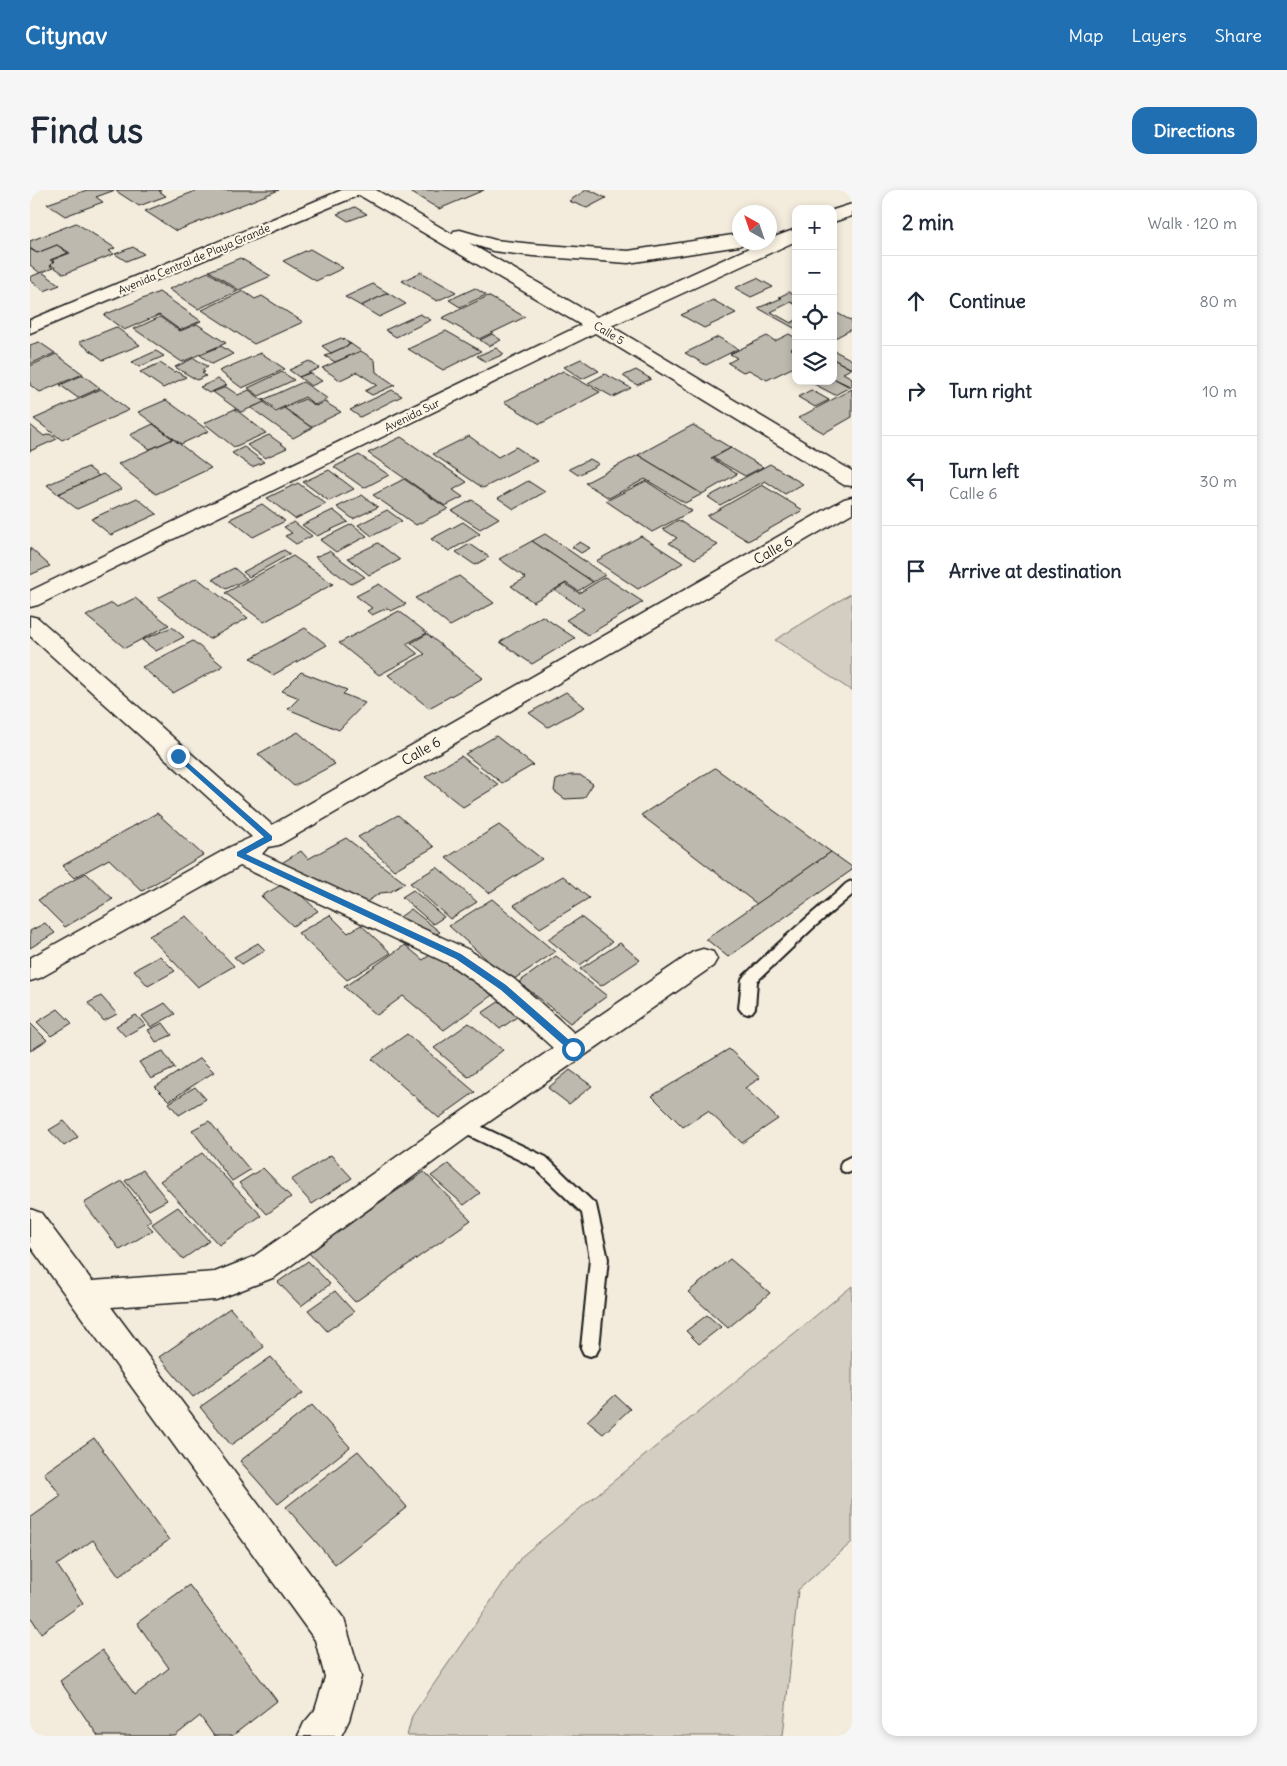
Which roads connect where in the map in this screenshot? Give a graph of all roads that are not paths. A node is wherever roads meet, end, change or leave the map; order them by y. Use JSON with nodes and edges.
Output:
{"nodes":[{"id":1,"x":357,"y":190,"type":"edge"},
{"id":2,"x":363,"y":190,"type":"edge"},
{"id":3,"x":852,"y":208,"type":"edge"},
{"id":4,"x":837,"y":215,"type":"edge"},
{"id":5,"x":420,"y":223,"type":"junction"},
{"id":6,"x":792,"y":231,"type":"edge"},
{"id":7,"x":777,"y":233,"type":"edge"},
{"id":8,"x":792,"y":236,"type":"edge"},
{"id":9,"x":732,"y":241,"type":"edge"},
{"id":10,"x":596,"y":325,"type":"junction"},
{"id":11,"x":30,"y":327,"type":"edge"},
{"id":12,"x":852,"y":480,"type":"edge"},
{"id":13,"x":852,"y":504,"type":"edge"},
{"id":14,"x":30,"y":600,"type":"edge"},
{"id":15,"x":30,"y":624,"type":"edge"},
{"id":16,"x":270,"y":838,"type":"junction"},
{"id":17,"x":239,"y":854,"type":"junction"},
{"id":18,"x":852,"y":886,"type":"edge"},
{"id":19,"x":702,"y":959,"type":"dead end"},
{"id":20,"x":30,"y":971,"type":"edge"},
{"id":21,"x":747,"y":1008,"type":"dead end"},
{"id":22,"x":573,"y":1049,"type":"junction"},
{"id":23,"x":463,"y":1125,"type":"junction"},
{"id":24,"x":30,"y":1222,"type":"edge"},
{"id":25,"x":85,"y":1295,"type":"junction"},
{"id":26,"x":590,"y":1348,"type":"dead end"},
{"id":27,"x":317,"y":1736,"type":"edge"}],
"edges":[{"from":1,"to":11,"type":"street","name":"Avenida Central de Playa Grande"},
{"from":2,"to":5,"type":"street","name":"Calle 5"},
{"from":3,"to":4,"type":"street"},
{"from":5,"to":9,"type":"street"},
{"from":5,"to":10,"type":"street","name":"Calle 5"},
{"from":6,"to":7,"type":"street"},
{"from":8,"to":10,"type":"street","name":"Avenida Sur"},
{"from":10,"to":12,"type":"street","name":"Calle 5"},
{"from":10,"to":14,"type":"street","name":"Avenida Sur"},
{"from":13,"to":16,"type":"street","name":"Calle 6"},
{"from":15,"to":16,"type":"street"},
{"from":16,"to":17,"type":"street","name":"Calle 6"},
{"from":17,"to":20,"type":"street","name":"Calle 6"},
{"from":17,"to":22,"type":"street"},
{"from":18,"to":21,"type":"lane"},
{"from":19,"to":22,"type":"street"},
{"from":22,"to":23,"type":"street"},
{"from":23,"to":25,"type":"street"},
{"from":23,"to":26,"type":"lane"},
{"from":24,"to":25,"type":"street"},
{"from":25,"to":27,"type":"street"}]}
